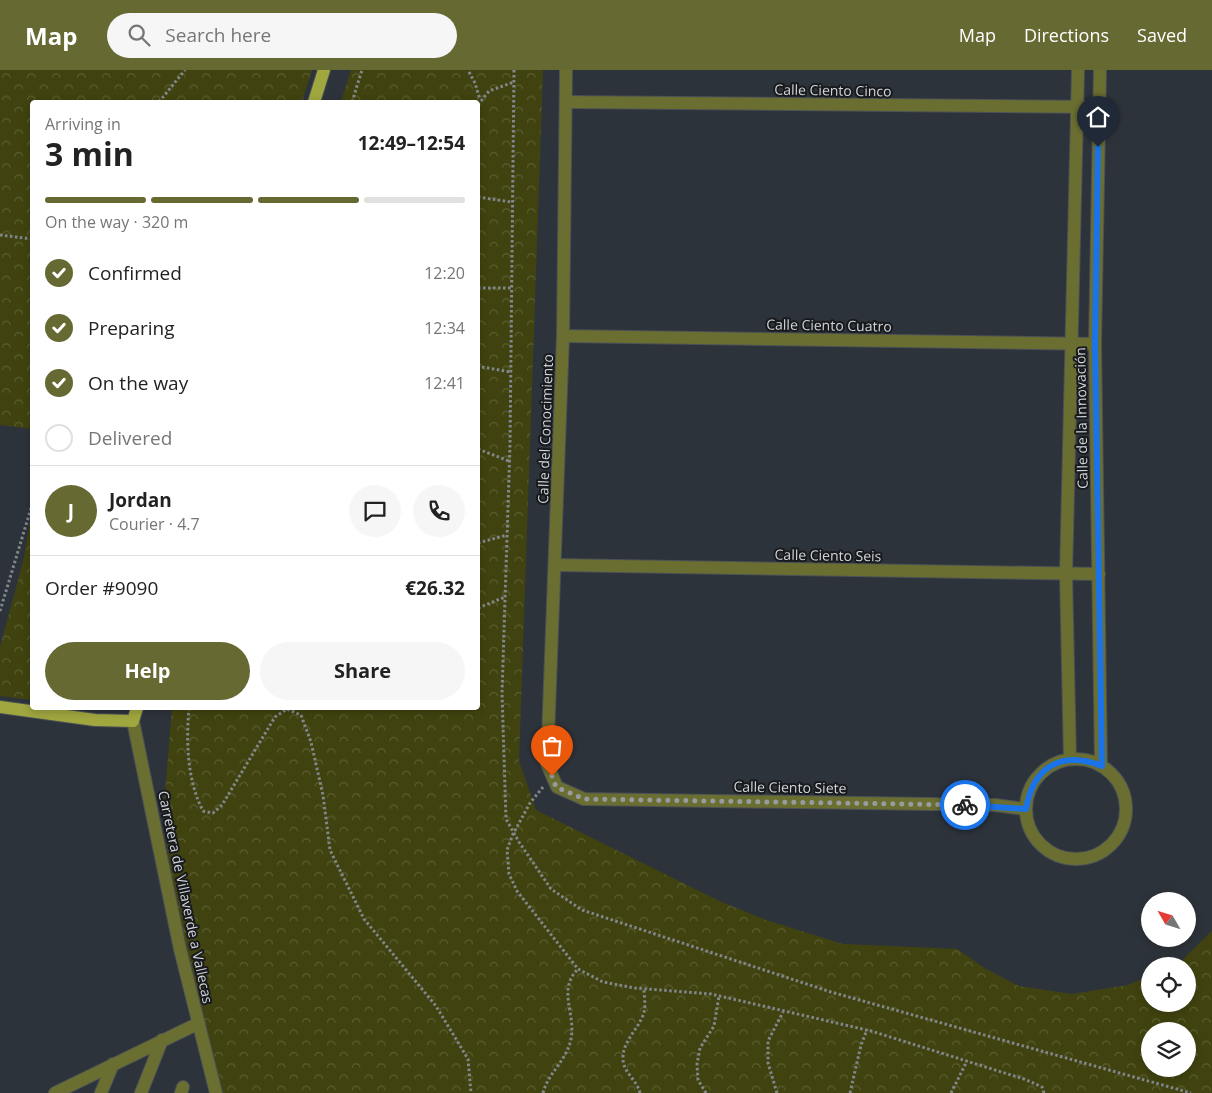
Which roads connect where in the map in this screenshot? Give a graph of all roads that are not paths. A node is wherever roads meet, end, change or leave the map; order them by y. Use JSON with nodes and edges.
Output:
{"nodes":[{"id":1,"x":324,"y":70,"type":"edge"},
{"id":2,"x":566,"y":70,"type":"edge"},
{"id":3,"x":1078,"y":70,"type":"edge"},
{"id":4,"x":1100,"y":70,"type":"edge"},
{"id":5,"x":315,"y":100,"type":"edge"},
{"id":6,"x":567,"y":102,"type":"junction"},
{"id":7,"x":1077,"y":107,"type":"junction"},
{"id":8,"x":1099,"y":107,"type":"junction"},
{"id":9,"x":563,"y":336,"type":"junction"},
{"id":10,"x":1095,"y":344,"type":"junction"},
{"id":11,"x":1073,"y":345,"type":"junction"},
{"id":12,"x":556,"y":565,"type":"junction"},
{"id":13,"x":1099,"y":574,"type":"junction"},
{"id":14,"x":1066,"y":575,"type":"junction"},
{"id":15,"x":0,"y":707,"type":"edge"},
{"id":16,"x":136,"y":710,"type":"edge"},
{"id":17,"x":133,"y":721,"type":"junction"},
{"id":18,"x":1070,"y":759,"type":"junction"},
{"id":19,"x":1102,"y":766,"type":"junction"},
{"id":20,"x":554,"y":782,"type":"joint"},
{"id":21,"x":1026,"y":809,"type":"junction"},
{"id":22,"x":198,"y":1023,"type":"junction"},
{"id":23,"x":162,"y":1040,"type":"junction"},
{"id":24,"x":112,"y":1064,"type":"junction"},
{"id":25,"x":54,"y":1093,"type":"edge"},
{"id":26,"x":101,"y":1093,"type":"edge"},
{"id":27,"x":141,"y":1093,"type":"edge"},
{"id":28,"x":216,"y":1093,"type":"edge"}],
"edges":[{"from":1,"to":5,"type":"main road"},
{"from":2,"to":6,"type":"street","name":"Calle del Conocimiento"},
{"from":3,"to":7,"type":"street","name":"Calle de la Innovación"},
{"from":4,"to":8,"type":"street","name":"Calle de la Innovación"},
{"from":6,"to":7,"type":"street","name":"Calle Ciento Cinco"},
{"from":6,"to":9,"type":"street","name":"Calle del Conocimiento"},
{"from":7,"to":8,"type":"street","name":"Calle Ciento Cinco"},
{"from":7,"to":11,"type":"street","name":"Calle de la Innovación"},
{"from":8,"to":10,"type":"street","name":"Calle de la Innovación"},
{"from":9,"to":11,"type":"street","name":"Calle Ciento Cuatro"},
{"from":9,"to":12,"type":"street","name":"Calle del Conocimiento"},
{"from":10,"to":11,"type":"street","name":"Calle Ciento Cuatro"},
{"from":10,"to":13,"type":"street","name":"Calle de la Innovación"},
{"from":11,"to":14,"type":"street","name":"Calle de la Innovación"},
{"from":12,"to":14,"type":"street","name":"Calle Ciento Seis"},
{"from":12,"to":20,"type":"street","name":"Calle del Conocimiento"},
{"from":13,"to":14,"type":"street","name":"Calle Ciento Seis"},
{"from":13,"to":19,"type":"street","name":"Calle de la Innovación"},
{"from":14,"to":18,"type":"street","name":"Calle de la Innovación"},
{"from":15,"to":17,"type":"main road"},
{"from":16,"to":17,"type":"main road","name":"Carretera de Villaverde a Vallecas"},
{"from":17,"to":22,"type":"street","name":"Carretera de Villaverde a Vallecas"},
{"from":18,"to":19,"type":"street"},
{"from":18,"to":21,"type":"street"},
{"from":19,"to":21,"type":"street"},
{"from":20,"to":21,"type":"street","name":"Calle Ciento Siete"},
{"from":22,"to":23,"type":"street"},
{"from":22,"to":28,"type":"street","name":"Carretera de Villaverde a Vallecas"},
{"from":23,"to":24,"type":"street"},
{"from":23,"to":27,"type":"street"},
{"from":24,"to":25,"type":"street"},
{"from":24,"to":26,"type":"street"}]}
